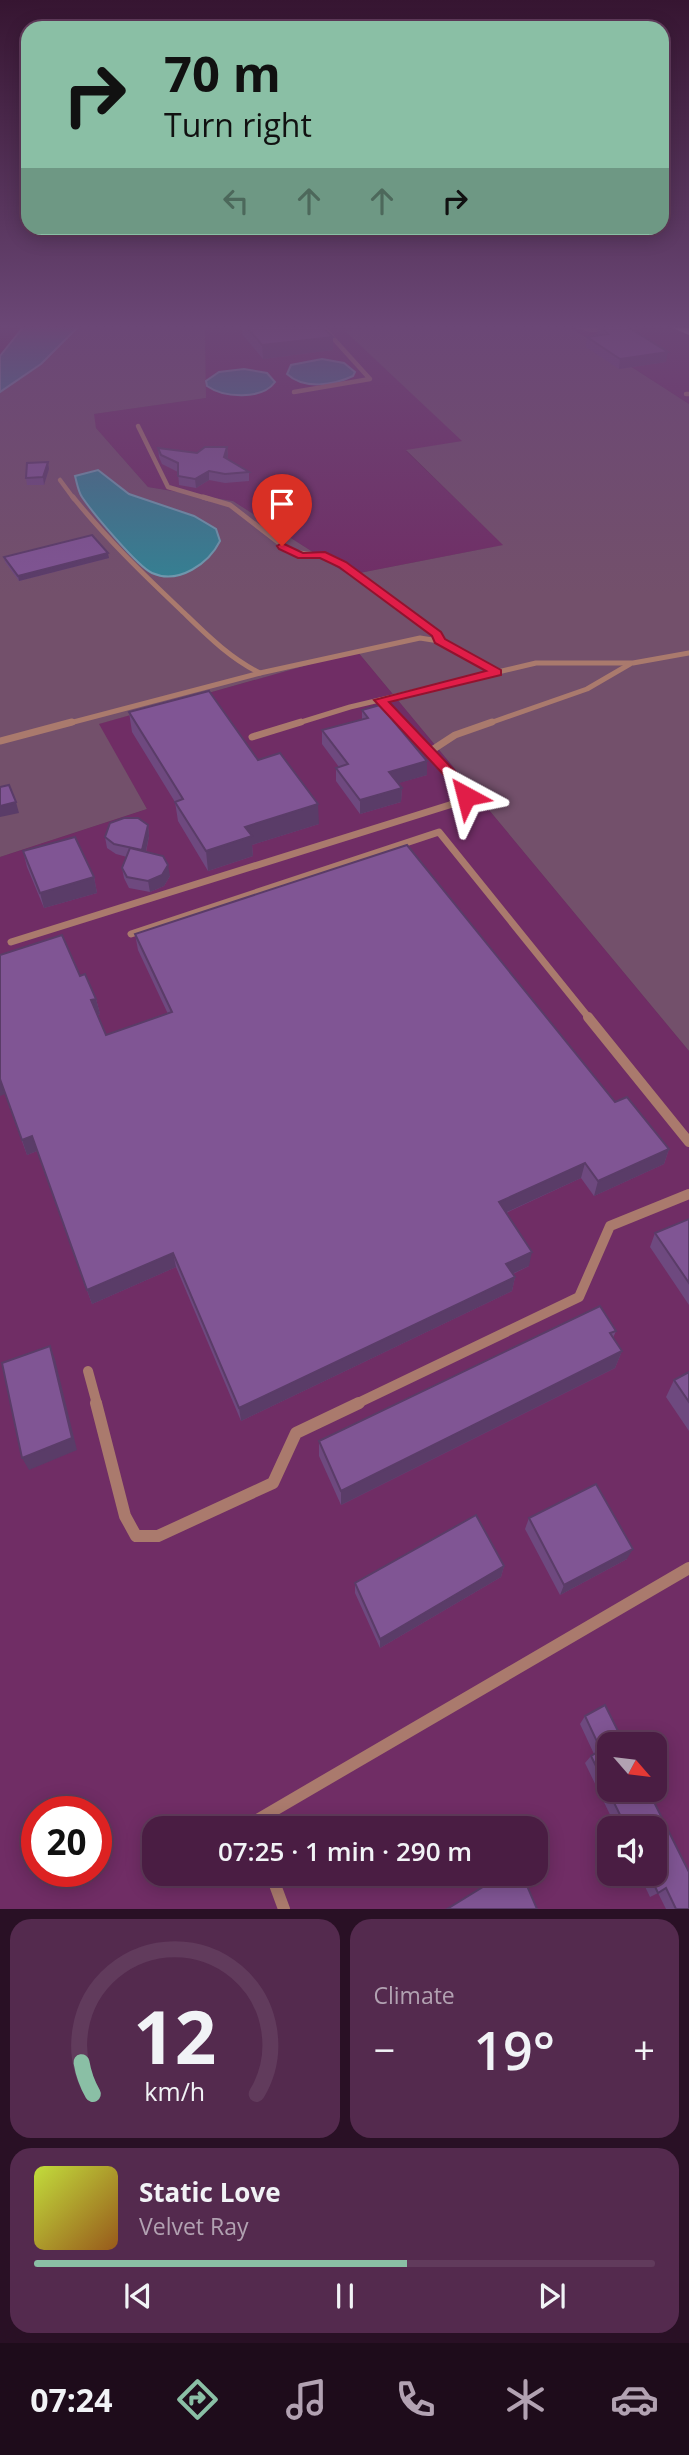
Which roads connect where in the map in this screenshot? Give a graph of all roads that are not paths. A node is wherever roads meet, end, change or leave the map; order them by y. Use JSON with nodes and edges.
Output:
{"nodes":[{"id":1,"x":138,"y":426,"type":"dead end"},
{"id":2,"x":60,"y":480,"type":"dead end"},
{"id":3,"x":439,"y":641,"type":"junction"},
{"id":4,"x":689,"y":653,"type":"edge"},
{"id":5,"x":633,"y":663,"type":"junction"},
{"id":6,"x":496,"y":672,"type":"junction"},
{"id":7,"x":260,"y":673,"type":"junction"},
{"id":8,"x":380,"y":700,"type":"junction"},
{"id":9,"x":252,"y":737,"type":"dead end"},
{"id":10,"x":0,"y":741,"type":"edge"},
{"id":11,"x":429,"y":752,"type":"junction"},
{"id":12,"x":131,"y":934,"type":"dead end"},
{"id":13,"x":11,"y":942,"type":"dead end"},
{"id":14,"x":689,"y":1142,"type":"edge"},
{"id":15,"x":689,"y":1194,"type":"edge"},
{"id":16,"x":88,"y":1371,"type":"dead end"},
{"id":17,"x":689,"y":1568,"type":"edge"},
{"id":18,"x":264,"y":1816,"type":"edge"},
{"id":19,"x":275,"y":1886,"type":"edge"},
{"id":20,"x":284,"y":1909,"type":"edge"}],
"edges":[{"from":1,"to":3,"type":"lane"},
{"from":2,"to":7,"type":"lane"},
{"from":3,"to":6,"type":"lane"},
{"from":3,"to":7,"type":"lane"},
{"from":4,"to":5,"type":"lane"},
{"from":5,"to":6,"type":"lane"},
{"from":5,"to":11,"type":"lane"},
{"from":6,"to":8,"type":"lane"},
{"from":7,"to":10,"type":"lane"},
{"from":8,"to":9,"type":"lane"},
{"from":8,"to":11,"type":"lane"},
{"from":11,"to":13,"type":"lane"},
{"from":12,"to":14,"type":"lane"},
{"from":15,"to":16,"type":"lane"},
{"from":17,"to":18,"type":"lane"},
{"from":19,"to":20,"type":"lane"}]}
